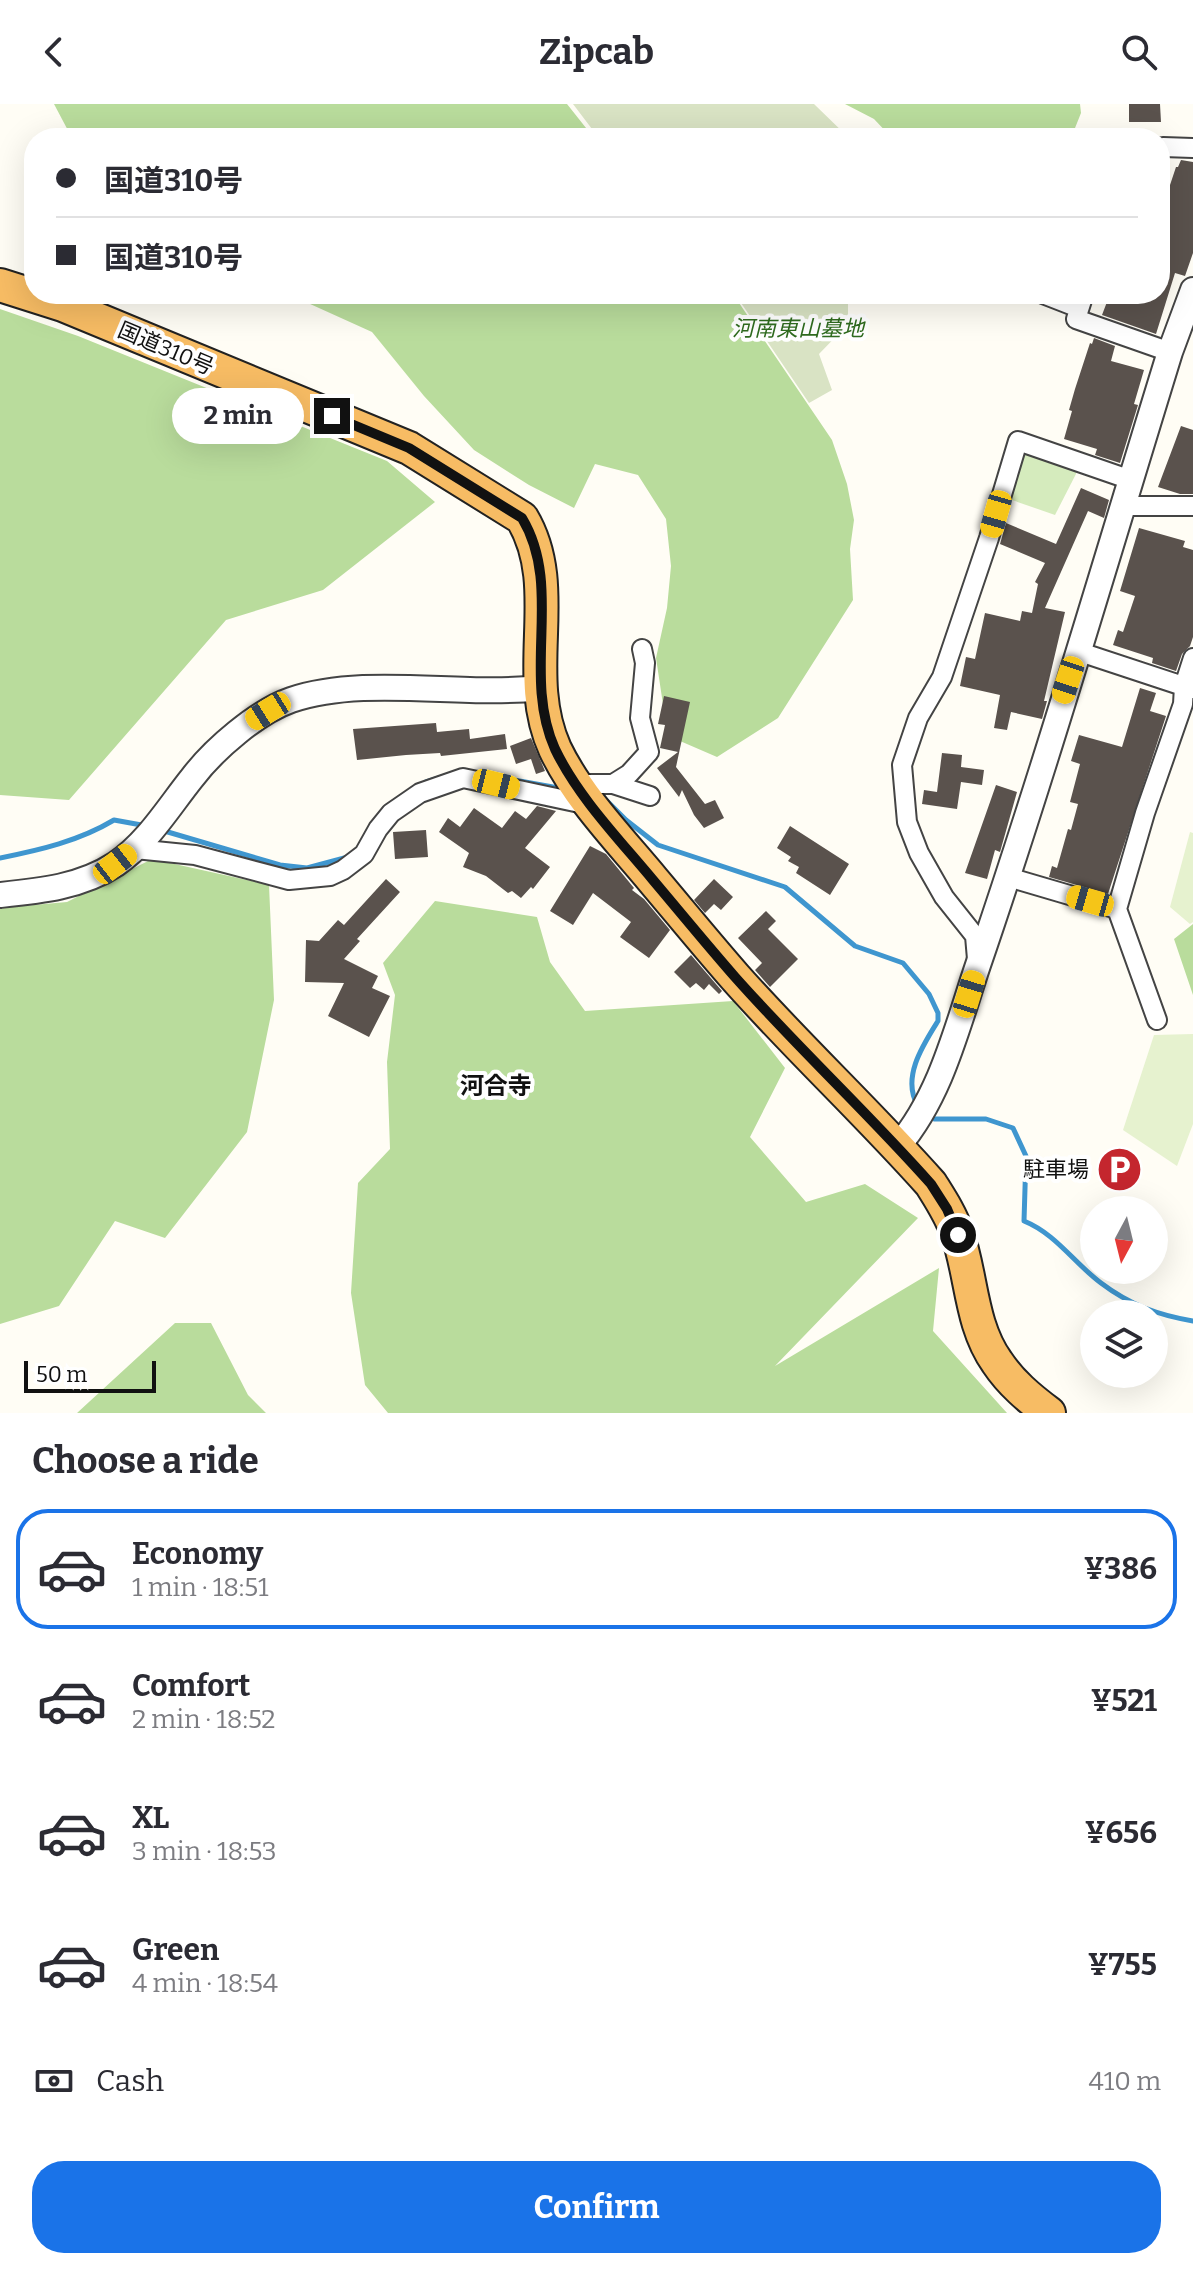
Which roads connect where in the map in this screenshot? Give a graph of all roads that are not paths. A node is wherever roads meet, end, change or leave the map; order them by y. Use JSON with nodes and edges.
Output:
{"nodes":[{"id":1,"x":1170,"y":147,"type":"edge"},
{"id":2,"x":1193,"y":148,"type":"edge"},
{"id":3,"x":0,"y":285,"type":"edge"},
{"id":4,"x":1193,"y":290,"type":"edge"},
{"id":5,"x":24,"y":293,"type":"edge"},
{"id":6,"x":60,"y":304,"type":"edge"},
{"id":7,"x":1080,"y":304,"type":"edge"},
{"id":8,"x":1170,"y":352,"type":"junction"},
{"id":9,"x":1131,"y":480,"type":"junction"},
{"id":10,"x":1123,"y":506,"type":"junction"},
{"id":11,"x":1193,"y":506,"type":"edge"},
{"id":12,"x":642,"y":649,"type":"dead end"},
{"id":13,"x":1077,"y":651,"type":"junction"},
{"id":14,"x":1193,"y":658,"type":"edge"},
{"id":15,"x":539,"y":688,"type":"junction"},
{"id":16,"x":1188,"y":688,"type":"edge"},
{"id":17,"x":590,"y":792,"type":"junction"},
{"id":18,"x":650,"y":796,"type":"dead end"},
{"id":19,"x":139,"y":844,"type":"junction"},
{"id":20,"x":1008,"y":877,"type":"junction"},
{"id":21,"x":0,"y":895,"type":"edge"},
{"id":22,"x":1117,"y":909,"type":"junction"},
{"id":23,"x":978,"y":966,"type":"junction"},
{"id":24,"x":1157,"y":1020,"type":"dead end"},
{"id":25,"x":906,"y":1136,"type":"junction"},
{"id":26,"x":1049,"y":1413,"type":"edge"}],
"edges":[{"from":1,"to":2,"type":"street"},
{"from":3,"to":5,"type":"highway","name":"国道310号"},
{"from":4,"to":8,"type":"street"},
{"from":6,"to":15,"type":"highway","name":"国道310号"},
{"from":7,"to":8,"type":"street"},
{"from":8,"to":9,"type":"street"},
{"from":9,"to":10,"type":"street"},
{"from":9,"to":23,"type":"street"},
{"from":10,"to":11,"type":"street"},
{"from":10,"to":13,"type":"street"},
{"from":12,"to":17,"type":"street"},
{"from":13,"to":16,"type":"street"},
{"from":13,"to":20,"type":"street"},
{"from":14,"to":16,"type":"street"},
{"from":15,"to":17,"type":"highway","name":"国道310号"},
{"from":15,"to":19,"type":"street"},
{"from":16,"to":22,"type":"street"},
{"from":17,"to":18,"type":"street"},
{"from":17,"to":19,"type":"street"},
{"from":17,"to":25,"type":"highway","name":"国道310号"},
{"from":19,"to":21,"type":"street"},
{"from":20,"to":22,"type":"street"},
{"from":20,"to":23,"type":"street"},
{"from":22,"to":24,"type":"street"},
{"from":23,"to":25,"type":"street"},
{"from":25,"to":26,"type":"highway","name":"国道310号"}]}
